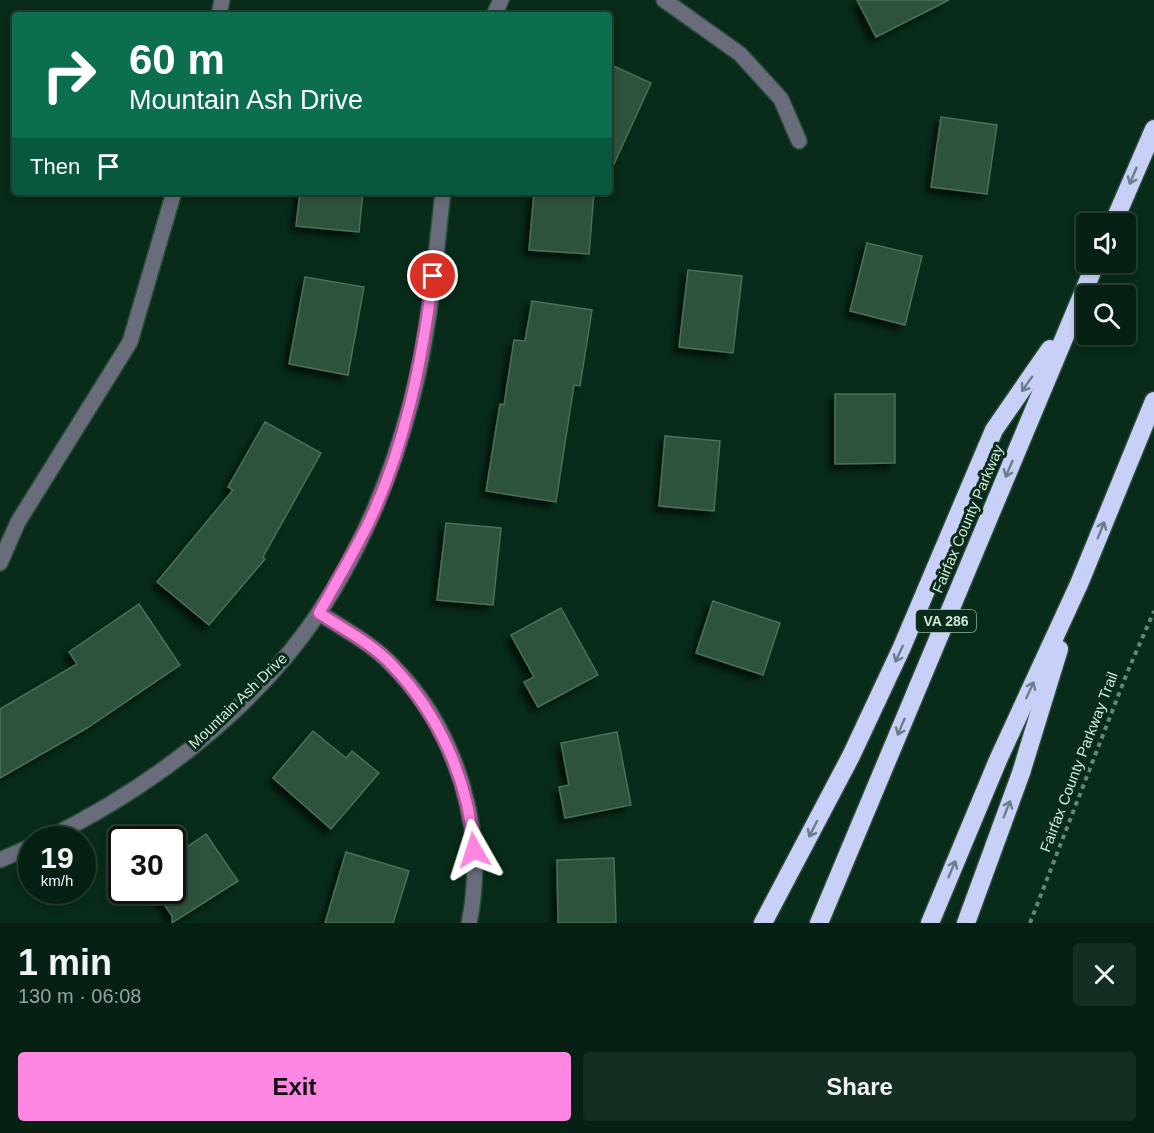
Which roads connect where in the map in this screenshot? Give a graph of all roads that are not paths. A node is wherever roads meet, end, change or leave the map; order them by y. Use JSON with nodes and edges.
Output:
{"nodes":[{"id":1,"x":664,"y":0,"type":"edge"},
{"id":2,"x":1154,"y":129,"type":"edge"},
{"id":3,"x":799,"y":141,"type":"dead end"},
{"id":4,"x":173,"y":195,"type":"edge"},
{"id":5,"x":443,"y":195,"type":"edge"},
{"id":6,"x":1118,"y":213,"type":"edge"},
{"id":7,"x":1091,"y":273,"type":"edge"},
{"id":8,"x":1072,"y":318,"type":"junction"},
{"id":9,"x":1154,"y":401,"type":"edge"},
{"id":10,"x":0,"y":563,"type":"edge"},
{"id":11,"x":1079,"y":584,"type":"junction"},
{"id":12,"x":319,"y":613,"type":"junction"},
{"id":13,"x":73,"y":826,"type":"edge"},
{"id":14,"x":18,"y":853,"type":"edge"},
{"id":15,"x":0,"y":861,"type":"edge"},
{"id":16,"x":470,"y":923,"type":"edge"},
{"id":17,"x":763,"y":923,"type":"edge"},
{"id":18,"x":819,"y":923,"type":"edge"},
{"id":19,"x":930,"y":923,"type":"edge"},
{"id":20,"x":966,"y":923,"type":"edge"}],
"edges":[{"from":1,"to":3,"type":"street"},
{"from":2,"to":6,"type":"highway","one_way":true},
{"from":4,"to":10,"type":"street"},
{"from":5,"to":12,"type":"street","name":"Mountain Ash Drive"},
{"from":7,"to":8,"type":"highway","name":"Fairfax County Parkway","number":"VA 286"},
{"from":8,"to":17,"type":"highway","one_way":true},
{"from":8,"to":18,"type":"highway","name":"Fairfax County Parkway","number":"VA 286","one_way":true},
{"from":11,"to":9,"type":"highway","one_way":true},
{"from":19,"to":11,"type":"highway","one_way":true},
{"from":20,"to":11,"type":"highway","one_way":true},
{"from":12,"to":13,"type":"street","name":"Mountain Ash Drive"},
{"from":12,"to":16,"type":"street"},
{"from":14,"to":15,"type":"street"}]}
